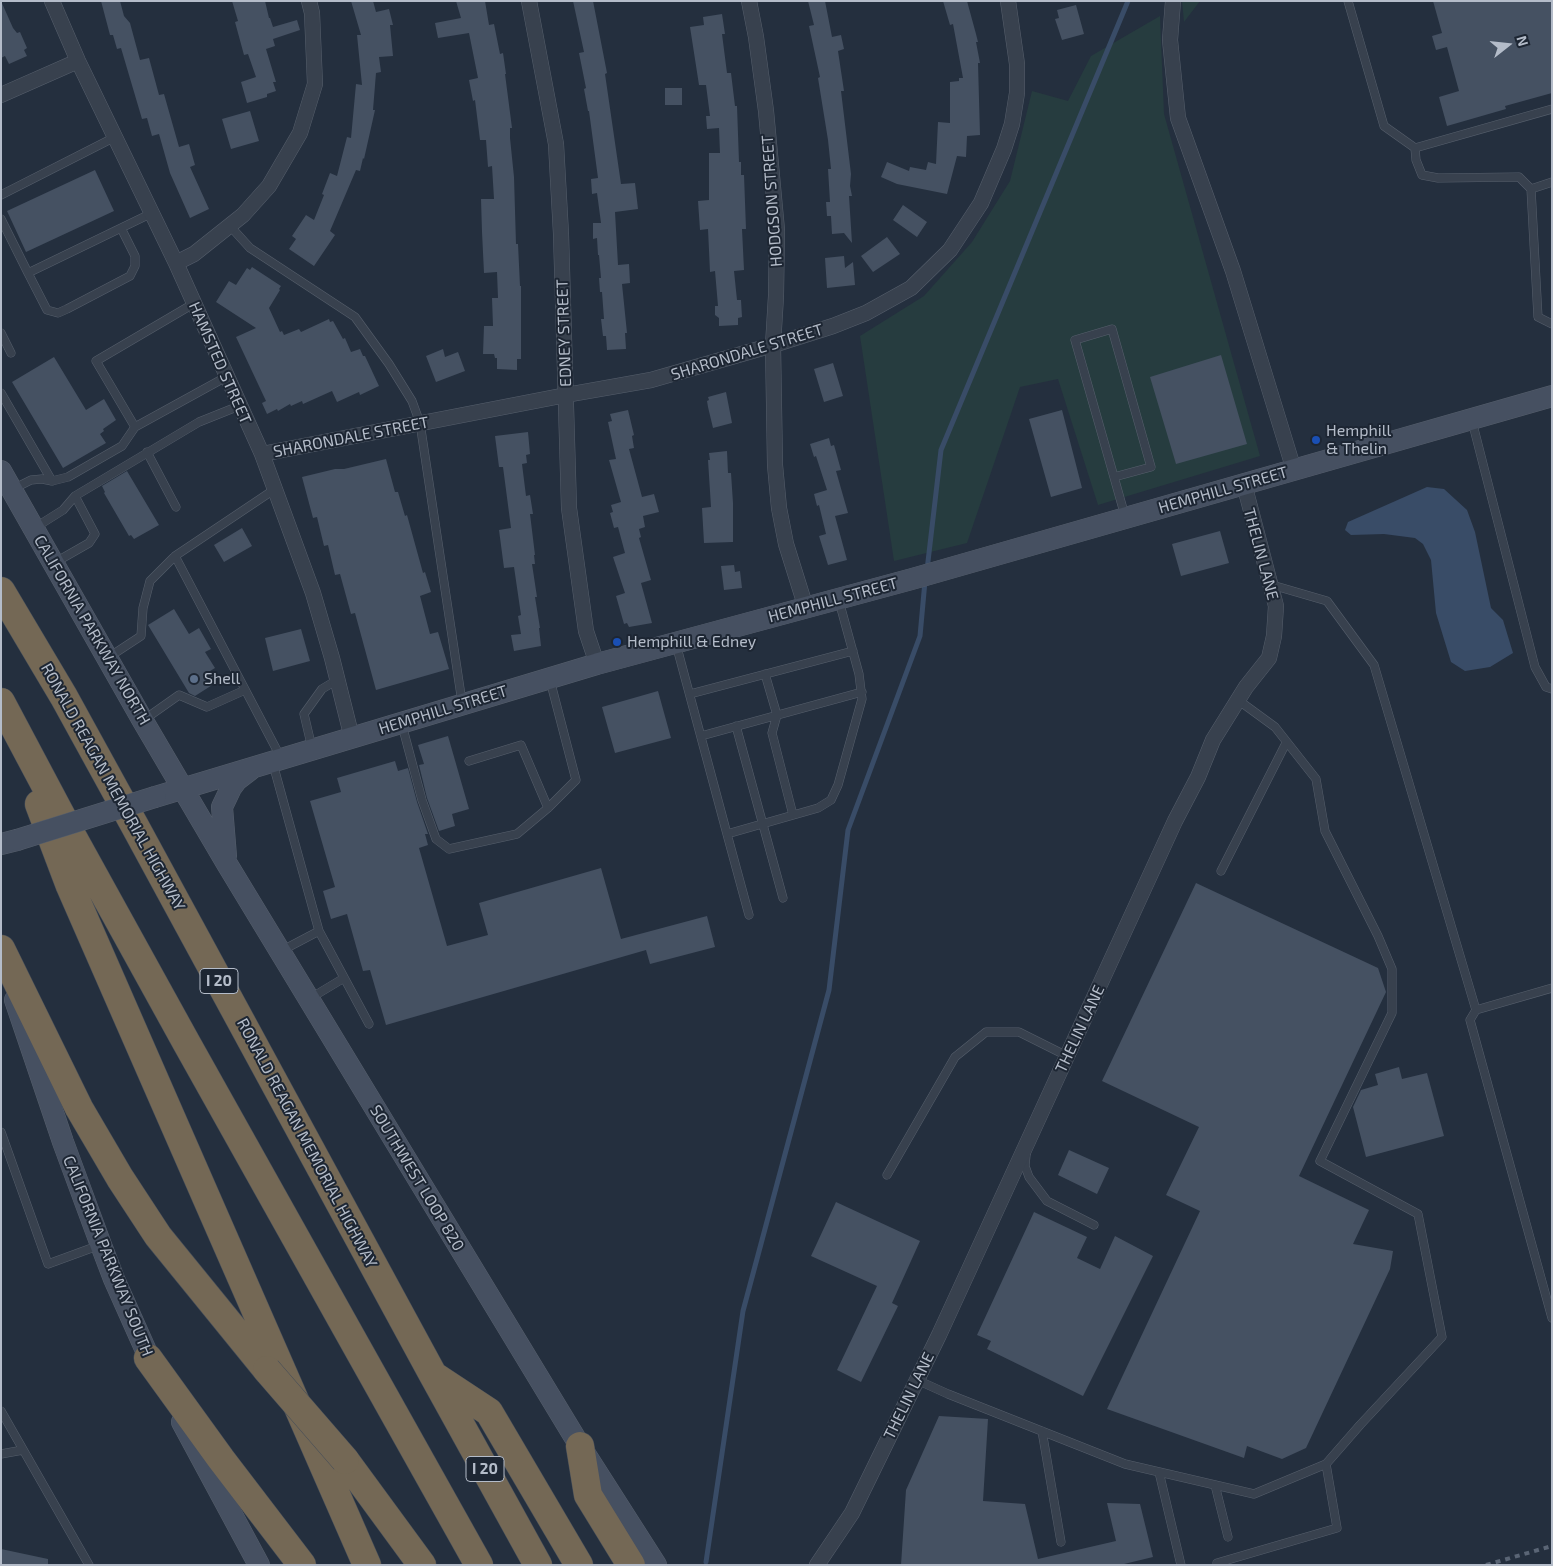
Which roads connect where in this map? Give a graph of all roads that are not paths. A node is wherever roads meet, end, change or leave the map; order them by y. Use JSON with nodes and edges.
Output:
{"nodes":[{"id":1,"x":52,"y":1,"type":"edge"},
{"id":2,"x":309,"y":1,"type":"edge"},
{"id":3,"x":529,"y":1,"type":"edge"},
{"id":4,"x":749,"y":1,"type":"edge"},
{"id":5,"x":1008,"y":1,"type":"edge"},
{"id":6,"x":1173,"y":1,"type":"edge"},
{"id":7,"x":1348,"y":1,"type":"edge"},
{"id":8,"x":78,"y":61,"type":"junction"},
{"id":9,"x":1,"y":95,"type":"edge"},
{"id":10,"x":1552,"y":110,"type":"edge"},
{"id":11,"x":115,"y":137,"type":"junction"},
{"id":12,"x":1415,"y":148,"type":"junction"},
{"id":13,"x":1552,"y":182,"type":"edge"},
{"id":14,"x":1531,"y":189,"type":"junction"},
{"id":15,"x":1,"y":195,"type":"edge"},
{"id":16,"x":152,"y":213,"type":"junction"},
{"id":17,"x":1,"y":219,"type":"edge"},
{"id":18,"x":230,"y":226,"type":"junction"},
{"id":19,"x":121,"y":228,"type":"junction"},
{"id":20,"x":5,"y":236,"type":"edge"},
{"id":21,"x":176,"y":263,"type":"junction"},
{"id":22,"x":28,"y":273,"type":"junction"},
{"id":23,"x":194,"y":304,"type":"junction"},
{"id":24,"x":1552,"y":324,"type":"edge"},
{"id":25,"x":1,"y":333,"type":"edge"},
{"id":26,"x":773,"y":345,"type":"junction"},
{"id":27,"x":11,"y":353,"type":"dead end"},
{"id":28,"x":226,"y":377,"type":"junction"},
{"id":29,"x":1,"y":393,"type":"edge"},
{"id":30,"x":566,"y":395,"type":"junction"},
{"id":31,"x":1552,"y":396,"type":"edge"},
{"id":32,"x":239,"y":406,"type":"junction"},
{"id":33,"x":1471,"y":419,"type":"junction"},
{"id":34,"x":420,"y":423,"type":"junction"},
{"id":35,"x":135,"y":427,"type":"junction"},
{"id":36,"x":147,"y":452,"type":"junction"},
{"id":37,"x":262,"y":454,"type":"junction"},
{"id":38,"x":1294,"y":470,"type":"junction"},
{"id":39,"x":1,"y":471,"type":"edge"},
{"id":40,"x":1114,"y":477,"type":"junction"},
{"id":41,"x":52,"y":481,"type":"junction"},
{"id":42,"x":1244,"y":484,"type":"junction"},
{"id":43,"x":275,"y":489,"type":"junction"},
{"id":44,"x":12,"y":490,"type":"junction"},
{"id":45,"x":75,"y":496,"type":"junction"},
{"id":46,"x":176,"y":506,"type":"dead end"},
{"id":47,"x":1126,"y":518,"type":"junction"},
{"id":48,"x":34,"y":529,"type":"junction"},
{"id":49,"x":175,"y":556,"type":"junction"},
{"id":50,"x":54,"y":564,"type":"junction"},
{"id":51,"x":1272,"y":586,"type":"junction"},
{"id":52,"x":1,"y":591,"type":"edge"},
{"id":53,"x":839,"y":599,"type":"junction"},
{"id":54,"x":806,"y":608,"type":"junction"},
{"id":55,"x":676,"y":643,"type":"junction"},
{"id":56,"x":853,"y":651,"type":"junction"},
{"id":57,"x":107,"y":659,"type":"junction"},
{"id":58,"x":597,"y":664,"type":"junction"},
{"id":59,"x":766,"y":674,"type":"junction"},
{"id":60,"x":550,"y":678,"type":"junction"},
{"id":61,"x":337,"y":680,"type":"junction"},
{"id":62,"x":1552,"y":689,"type":"edge"},
{"id":63,"x":245,"y":690,"type":"junction"},
{"id":64,"x":862,"y":692,"type":"junction"},
{"id":65,"x":690,"y":694,"type":"junction"},
{"id":66,"x":1238,"y":700,"type":"junction"},
{"id":67,"x":463,"y":704,"type":"junction"},
{"id":68,"x":6,"y":711,"type":"edge"},
{"id":69,"x":777,"y":715,"type":"junction"},
{"id":70,"x":143,"y":721,"type":"junction"},
{"id":71,"x":402,"y":723,"type":"junction"},
{"id":72,"x":736,"y":726,"type":"junction"},
{"id":73,"x":701,"y":736,"type":"junction"},
{"id":74,"x":352,"y":738,"type":"junction"},
{"id":75,"x":1286,"y":742,"type":"junction"},
{"id":76,"x":313,"y":750,"type":"junction"},
{"id":77,"x":469,"y":761,"type":"dead end"},
{"id":78,"x":269,"y":763,"type":"junction"},
{"id":79,"x":182,"y":789,"type":"junction"},
{"id":80,"x":548,"y":808,"type":"junction"},
{"id":81,"x":793,"y":815,"type":"junction"},
{"id":82,"x":764,"y":824,"type":"junction"},
{"id":83,"x":727,"y":834,"type":"junction"},
{"id":84,"x":9,"y":842,"type":"edge"},
{"id":85,"x":227,"y":864,"type":"junction"},
{"id":86,"x":1221,"y":871,"type":"dead end"},
{"id":87,"x":783,"y":898,"type":"dead end"},
{"id":88,"x":749,"y":915,"type":"dead end"},
{"id":89,"x":319,"y":932,"type":"junction"},
{"id":90,"x":1,"y":949,"type":"edge"},
{"id":91,"x":280,"y":952,"type":"junction"},
{"id":92,"x":1,"y":960,"type":"edge"},
{"id":93,"x":344,"y":978,"type":"junction"},
{"id":94,"x":1552,"y":988,"type":"edge"},
{"id":95,"x":309,"y":999,"type":"junction"},
{"id":96,"x":1476,"y":1010,"type":"junction"},
{"id":97,"x":369,"y":1024,"type":"dead end"},
{"id":98,"x":1067,"y":1056,"type":"junction"},
{"id":99,"x":1,"y":1132,"type":"edge"},
{"id":100,"x":1027,"y":1143,"type":"junction"},
{"id":101,"x":887,"y":1175,"type":"dead end"},
{"id":102,"x":1094,"y":1225,"type":"dead end"},
{"id":103,"x":101,"y":1245,"type":"junction"},
{"id":104,"x":1552,"y":1318,"type":"edge"},
{"id":105,"x":148,"y":1358,"type":"junction"},
{"id":106,"x":432,"y":1373,"type":"junction"},
{"id":107,"x":917,"y":1380,"type":"junction"},
{"id":108,"x":1,"y":1412,"type":"edge"},
{"id":109,"x":1042,"y":1431,"type":"junction"},
{"id":110,"x":580,"y":1446,"type":"junction"},
{"id":111,"x":23,"y":1450,"type":"junction"},
{"id":112,"x":1,"y":1454,"type":"edge"},
{"id":113,"x":1326,"y":1464,"type":"junction"},
{"id":114,"x":1159,"y":1472,"type":"junction"},
{"id":115,"x":1215,"y":1485,"type":"junction"},
{"id":116,"x":1228,"y":1536,"type":"dead end"},
{"id":117,"x":1061,"y":1542,"type":"dead end"},
{"id":118,"x":1217,"y":1563,"type":"dead end"},
{"id":119,"x":89,"y":1565,"type":"edge"},
{"id":120,"x":259,"y":1565,"type":"edge"},
{"id":121,"x":302,"y":1565,"type":"edge"},
{"id":122,"x":367,"y":1565,"type":"edge"},
{"id":123,"x":422,"y":1565,"type":"edge"},
{"id":124,"x":479,"y":1565,"type":"edge"},
{"id":125,"x":538,"y":1565,"type":"edge"},
{"id":126,"x":579,"y":1565,"type":"edge"},
{"id":127,"x":631,"y":1565,"type":"edge"},
{"id":128,"x":656,"y":1565,"type":"edge"},
{"id":129,"x":817,"y":1565,"type":"edge"},
{"id":130,"x":1181,"y":1565,"type":"edge"}],
"edges":[{"from":1,"to":8,"type":"street","name":"HAMSTED STREET"},
{"from":2,"to":18,"type":"street"},
{"from":3,"to":30,"type":"street","name":"EDNEY STREET"},
{"from":4,"to":26,"type":"street","name":"HODGSON STREET"},
{"from":5,"to":26,"type":"street","name":"SHARONDALE STREET"},
{"from":6,"to":38,"type":"street"},
{"from":7,"to":12,"type":"lane"},
{"from":8,"to":9,"type":"street"},
{"from":8,"to":11,"type":"street","name":"HAMSTED STREET"},
{"from":10,"to":12,"type":"lane"},
{"from":11,"to":15,"type":"lane"},
{"from":11,"to":16,"type":"street","name":"HAMSTED STREET"},
{"from":12,"to":14,"type":"lane"},
{"from":13,"to":14,"type":"lane"},
{"from":14,"to":24,"type":"lane"},
{"from":16,"to":19,"type":"lane"},
{"from":16,"to":21,"type":"street","name":"HAMSTED STREET"},
{"from":17,"to":20,"type":"lane"},
{"from":18,"to":21,"type":"street"},
{"from":18,"to":34,"type":"lane"},
{"from":19,"to":22,"type":"lane"},
{"from":19,"to":22,"type":"lane"},
{"from":20,"to":22,"type":"lane"},
{"from":21,"to":23,"type":"street","name":"HAMSTED STREET"},
{"from":23,"to":28,"type":"street","name":"HAMSTED STREET"},
{"from":23,"to":35,"type":"lane"},
{"from":25,"to":27,"type":"lane"},
{"from":26,"to":30,"type":"street","name":"SHARONDALE STREET"},
{"from":26,"to":54,"type":"street","name":"HODGSON STREET"},
{"from":28,"to":32,"type":"street","name":"HAMSTED STREET"},
{"from":28,"to":35,"type":"lane"},
{"from":29,"to":41,"type":"lane"},
{"from":30,"to":34,"type":"street","name":"SHARONDALE STREET"},
{"from":30,"to":58,"type":"street","name":"EDNEY STREET"},
{"from":31,"to":33,"type":"main road","name":"HEMPHILL STREET"},
{"from":32,"to":36,"type":"lane"},
{"from":32,"to":37,"type":"street","name":"HAMSTED STREET"},
{"from":33,"to":38,"type":"main road","name":"HEMPHILL STREET"},
{"from":33,"to":62,"type":"lane"},
{"from":34,"to":37,"type":"street","name":"SHARONDALE STREET"},
{"from":34,"to":67,"type":"lane"},
{"from":35,"to":41,"type":"lane"},
{"from":36,"to":45,"type":"lane"},
{"from":36,"to":46,"type":"lane"},
{"from":37,"to":43,"type":"street","name":"HAMSTED STREET"},
{"from":38,"to":42,"type":"main road","name":"HEMPHILL STREET"},
{"from":39,"to":44,"type":"main road","name":"CALIFORNIA PARKWAY NORTH"},
{"from":40,"to":40,"type":"lane"},
{"from":40,"to":47,"type":"lane"},
{"from":41,"to":44,"type":"lane"},
{"from":42,"to":47,"type":"main road","name":"HEMPHILL STREET"},
{"from":42,"to":51,"type":"street","name":"THELIN LANE"},
{"from":43,"to":49,"type":"lane"},
{"from":43,"to":61,"type":"street","name":"HAMSTED STREET"},
{"from":44,"to":48,"type":"main road","name":"CALIFORNIA PARKWAY NORTH"},
{"from":45,"to":48,"type":"lane"},
{"from":45,"to":50,"type":"lane"},
{"from":47,"to":53,"type":"main road","name":"HEMPHILL STREET"},
{"from":48,"to":50,"type":"main road","name":"CALIFORNIA PARKWAY NORTH"},
{"from":49,"to":57,"type":"lane"},
{"from":49,"to":63,"type":"lane"},
{"from":50,"to":57,"type":"main road","name":"CALIFORNIA PARKWAY NORTH"},
{"from":51,"to":66,"type":"street","name":"THELIN LANE"},
{"from":51,"to":96,"type":"lane"},
{"from":52,"to":106,"type":"highway","name":"RONALD REAGAN MEMORIAL HIGHWAY","number":"I 20"},
{"from":53,"to":54,"type":"main road","name":"HEMPHILL STREET"},
{"from":53,"to":56,"type":"lane"},
{"from":54,"to":55,"type":"main road","name":"HEMPHILL STREET"},
{"from":55,"to":58,"type":"main road","name":"HEMPHILL STREET"},
{"from":55,"to":65,"type":"lane"},
{"from":56,"to":59,"type":"lane"},
{"from":56,"to":64,"type":"lane"},
{"from":57,"to":70,"type":"main road","name":"CALIFORNIA PARKWAY NORTH"},
{"from":58,"to":60,"type":"main road","name":"HEMPHILL STREET"},
{"from":59,"to":65,"type":"lane"},
{"from":59,"to":69,"type":"lane"},
{"from":60,"to":67,"type":"main road","name":"HEMPHILL STREET"},
{"from":60,"to":80,"type":"lane"},
{"from":61,"to":74,"type":"street","name":"HAMSTED STREET"},
{"from":61,"to":76,"type":"lane"},
{"from":63,"to":70,"type":"lane"},
{"from":63,"to":78,"type":"lane"},
{"from":64,"to":69,"type":"lane"},
{"from":64,"to":81,"type":"lane"},
{"from":65,"to":73,"type":"lane"},
{"from":66,"to":75,"type":"lane"},
{"from":66,"to":98,"type":"street","name":"THELIN LANE"},
{"from":67,"to":71,"type":"main road","name":"HEMPHILL STREET"},
{"from":68,"to":122,"type":"highway"},
{"from":68,"to":124,"type":"highway"},
{"from":69,"to":72,"type":"lane"},
{"from":69,"to":81,"type":"lane"},
{"from":70,"to":79,"type":"main road","name":"CALIFORNIA PARKWAY NORTH"},
{"from":71,"to":74,"type":"main road","name":"HEMPHILL STREET"},
{"from":71,"to":80,"type":"lane"},
{"from":72,"to":73,"type":"lane"},
{"from":72,"to":82,"type":"lane"},
{"from":73,"to":83,"type":"lane"},
{"from":74,"to":76,"type":"main road","name":"HEMPHILL STREET"},
{"from":75,"to":86,"type":"lane"},
{"from":75,"to":113,"type":"lane"},
{"from":76,"to":78,"type":"main road","name":"HEMPHILL STREET"},
{"from":77,"to":80,"type":"lane"},
{"from":78,"to":79,"type":"main road","name":"HEMPHILL STREET"},
{"from":78,"to":85,"type":"main road"},
{"from":78,"to":89,"type":"lane"},
{"from":79,"to":84,"type":"main road","name":"HEMPHILL STREET","bridge":true},
{"from":79,"to":85,"type":"main road","name":"SOUTHWEST LOOP 820"},
{"from":81,"to":82,"type":"lane"},
{"from":82,"to":83,"type":"lane"},
{"from":82,"to":87,"type":"lane"},
{"from":83,"to":88,"type":"lane"},
{"from":85,"to":91,"type":"main road","name":"SOUTHWEST LOOP 820"},
{"from":89,"to":91,"type":"lane"},
{"from":89,"to":93,"type":"lane"},
{"from":90,"to":123,"type":"highway","bridge":true},
{"from":91,"to":95,"type":"main road","name":"SOUTHWEST LOOP 820"},
{"from":92,"to":103,"type":"main road","name":"CALIFORNIA PARKWAY SOUTH"},
{"from":93,"to":95,"type":"lane"},
{"from":93,"to":97,"type":"lane"},
{"from":94,"to":96,"type":"lane"},
{"from":95,"to":110,"type":"main road","name":"SOUTHWEST LOOP 820"},
{"from":96,"to":104,"type":"lane"},
{"from":98,"to":100,"type":"street","name":"THELIN LANE"},
{"from":98,"to":101,"type":"lane"},
{"from":99,"to":103,"type":"lane"},
{"from":100,"to":102,"type":"lane"},
{"from":100,"to":107,"type":"street","name":"THELIN LANE"},
{"from":103,"to":105,"type":"main road","name":"CALIFORNIA PARKWAY SOUTH"},
{"from":105,"to":120,"type":"main road","name":"CALIFORNIA PARKWAY SOUTH"},
{"from":105,"to":121,"type":"highway"},
{"from":106,"to":125,"type":"highway","name":"RONALD REAGAN MEMORIAL HIGHWAY","number":"I 20"},
{"from":106,"to":126,"type":"highway"},
{"from":107,"to":109,"type":"lane"},
{"from":107,"to":129,"type":"street","name":"THELIN LANE"},
{"from":108,"to":111,"type":"lane"},
{"from":109,"to":114,"type":"lane"},
{"from":109,"to":117,"type":"lane"},
{"from":110,"to":127,"type":"highway"},
{"from":110,"to":128,"type":"main road","name":"SOUTHWEST LOOP 820"},
{"from":111,"to":112,"type":"lane"},
{"from":111,"to":119,"type":"lane"},
{"from":113,"to":115,"type":"lane"},
{"from":113,"to":118,"type":"lane"},
{"from":114,"to":115,"type":"lane"},
{"from":114,"to":130,"type":"lane"},
{"from":115,"to":116,"type":"lane"}]}
